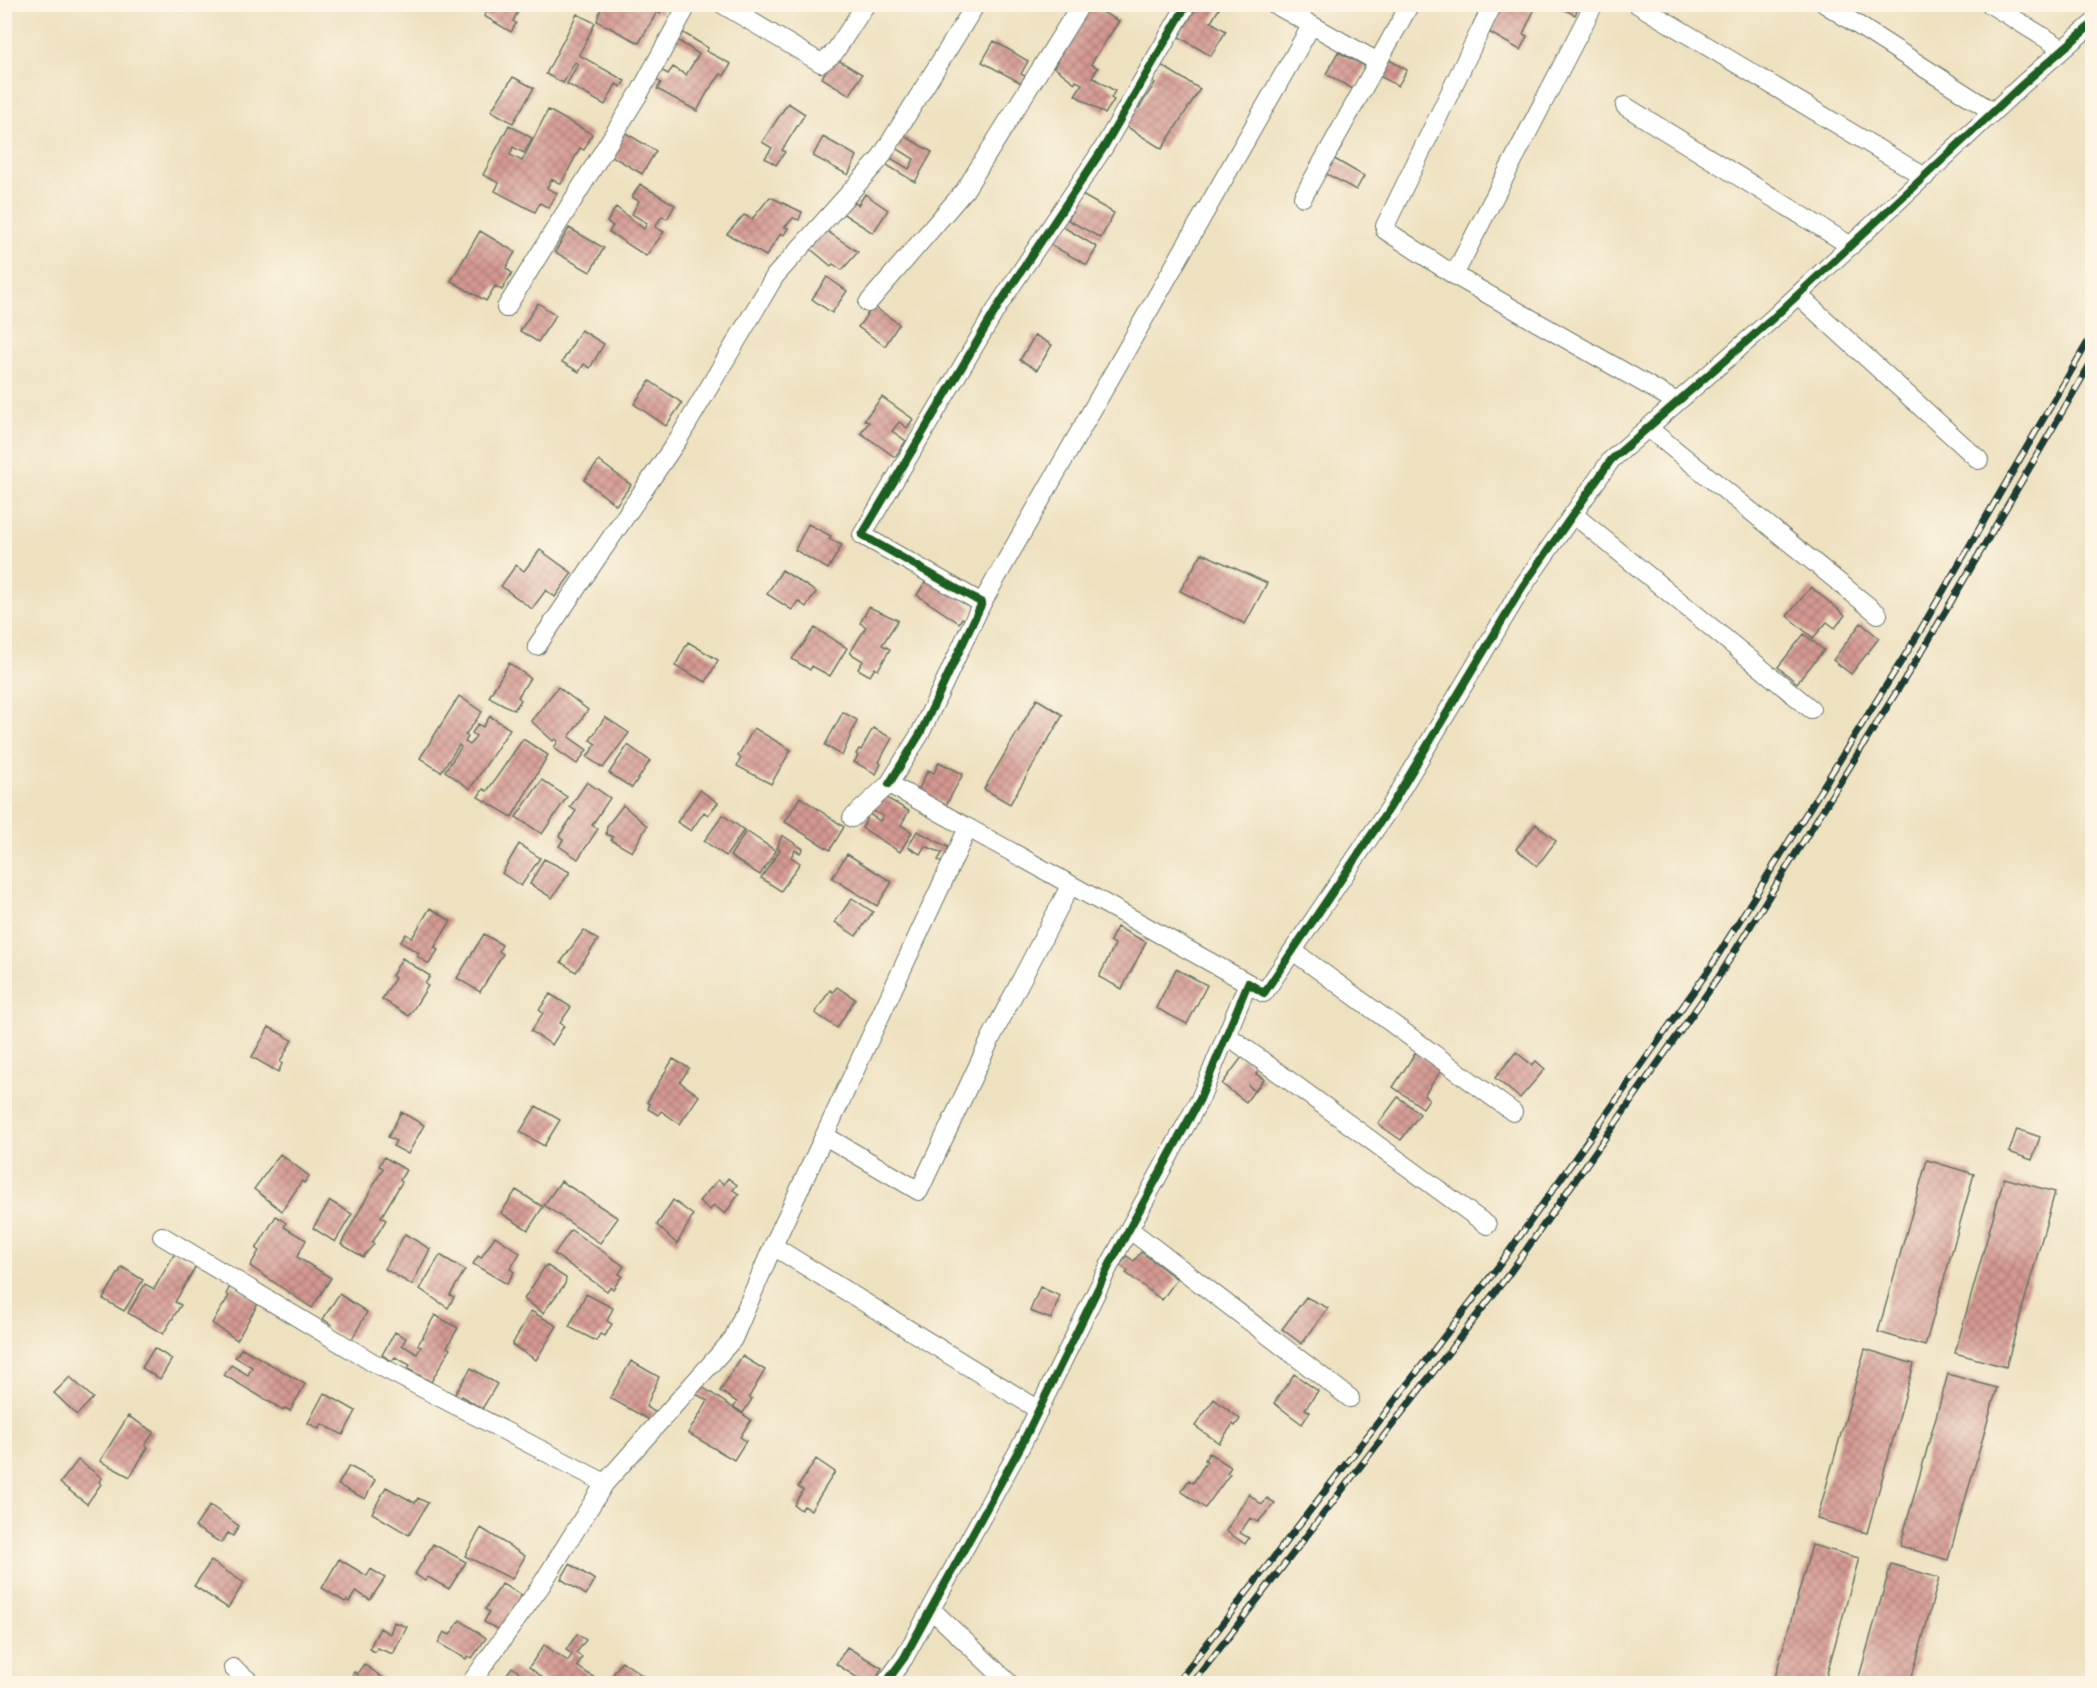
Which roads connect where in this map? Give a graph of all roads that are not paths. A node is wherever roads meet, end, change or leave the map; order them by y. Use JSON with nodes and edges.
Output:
{"nodes":[{"id":1,"x":688,"y":4,"type":"edge"},
{"id":2,"x":722,"y":4,"type":"edge"},
{"id":3,"x":866,"y":4,"type":"edge"},
{"id":4,"x":976,"y":4,"type":"edge"},
{"id":5,"x":1081,"y":4,"type":"edge"},
{"id":6,"x":1187,"y":4,"type":"edge"},
{"id":7,"x":1274,"y":4,"type":"edge"},
{"id":8,"x":1410,"y":4,"type":"edge"},
{"id":9,"x":1493,"y":4,"type":"edge"},
{"id":10,"x":1594,"y":4,"type":"edge"},
{"id":11,"x":1637,"y":4,"type":"edge"},
{"id":12,"x":1825,"y":4,"type":"edge"},
{"id":13,"x":1990,"y":4,"type":"edge"},
{"id":14,"x":2092,"y":24,"type":"edge"},
{"id":15,"x":1311,"y":26,"type":"junction"},
{"id":16,"x":2063,"y":49,"type":"junction"},
{"id":17,"x":1378,"y":62,"type":"junction"},
{"id":18,"x":1624,"y":106,"type":"dead end"},
{"id":19,"x":1993,"y":112,"type":"junction"},
{"id":20,"x":1925,"y":177,"type":"junction"},
{"id":21,"x":1303,"y":197,"type":"dead end"},
{"id":22,"x":1851,"y":246,"type":"junction"},
{"id":23,"x":1454,"y":274,"type":"junction"},
{"id":24,"x":1798,"y":295,"type":"junction"},
{"id":25,"x":868,"y":303,"type":"dead end"},
{"id":26,"x":506,"y":308,"type":"dead end"},
{"id":27,"x":1677,"y":402,"type":"junction"},
{"id":28,"x":1648,"y":428,"type":"junction"},
{"id":29,"x":1979,"y":460,"type":"dead end"},
{"id":30,"x":1573,"y":514,"type":"junction"},
{"id":31,"x":982,"y":603,"type":"junction"},
{"id":32,"x":1878,"y":614,"type":"dead end"},
{"id":33,"x":537,"y":646,"type":"dead end"},
{"id":34,"x":1811,"y":709,"type":"dead end"},
{"id":35,"x":889,"y":784,"type":"junction"},
{"id":36,"x":852,"y":818,"type":"dead end"},
{"id":37,"x":968,"y":828,"type":"junction"},
{"id":38,"x":1070,"y":886,"type":"junction"},
{"id":39,"x":1293,"y":951,"type":"junction"},
{"id":40,"x":1248,"y":983,"type":"junction"},
{"id":41,"x":1227,"y":1035,"type":"junction"},
{"id":42,"x":1514,"y":1112,"type":"dead end"},
{"id":43,"x":825,"y":1136,"type":"junction"},
{"id":44,"x":1486,"y":1225,"type":"dead end"},
{"id":45,"x":1129,"y":1229,"type":"junction"},
{"id":46,"x":162,"y":1236,"type":"dead end"},
{"id":47,"x":773,"y":1246,"type":"junction"},
{"id":48,"x":1350,"y":1398,"type":"dead end"},
{"id":49,"x":1039,"y":1410,"type":"junction"},
{"id":50,"x":605,"y":1483,"type":"junction"},
{"id":51,"x":931,"y":1609,"type":"junction"},
{"id":52,"x":233,"y":1668,"type":"dead end"},
{"id":53,"x":253,"y":1683,"type":"edge"},
{"id":54,"x":470,"y":1683,"type":"edge"},
{"id":55,"x":885,"y":1683,"type":"edge"},
{"id":56,"x":1010,"y":1683,"type":"edge"}],
"edges":[{"from":1,"to":26,"type":"street"},
{"from":2,"to":3,"type":"street"},
{"from":4,"to":33,"type":"street"},
{"from":5,"to":25,"type":"street"},
{"from":6,"to":31,"type":"street"},
{"from":7,"to":15,"type":"street"},
{"from":8,"to":17,"type":"street"},
{"from":9,"to":23,"type":"street"},
{"from":10,"to":23,"type":"street"},
{"from":11,"to":20,"type":"street"},
{"from":12,"to":19,"type":"street"},
{"from":13,"to":16,"type":"street"},
{"from":14,"to":16,"type":"street"},
{"from":15,"to":17,"type":"street"},
{"from":15,"to":31,"type":"street"},
{"from":16,"to":19,"type":"street"},
{"from":17,"to":21,"type":"street"},
{"from":18,"to":22,"type":"street"},
{"from":19,"to":20,"type":"street"},
{"from":20,"to":22,"type":"street"},
{"from":22,"to":24,"type":"street"},
{"from":23,"to":27,"type":"street"},
{"from":24,"to":27,"type":"street"},
{"from":24,"to":29,"type":"street"},
{"from":27,"to":28,"type":"street"},
{"from":28,"to":30,"type":"street"},
{"from":28,"to":32,"type":"street"},
{"from":30,"to":34,"type":"street"},
{"from":30,"to":39,"type":"street"},
{"from":31,"to":35,"type":"street"},
{"from":35,"to":36,"type":"street"},
{"from":35,"to":37,"type":"street"},
{"from":37,"to":38,"type":"street"},
{"from":37,"to":43,"type":"street"},
{"from":38,"to":40,"type":"street"},
{"from":38,"to":43,"type":"street"},
{"from":39,"to":40,"type":"street"},
{"from":39,"to":42,"type":"street"},
{"from":40,"to":41,"type":"street"},
{"from":41,"to":44,"type":"street"},
{"from":41,"to":45,"type":"street"},
{"from":43,"to":47,"type":"street"},
{"from":45,"to":48,"type":"street"},
{"from":45,"to":49,"type":"street"},
{"from":46,"to":50,"type":"street"},
{"from":47,"to":49,"type":"street"},
{"from":47,"to":50,"type":"street"},
{"from":49,"to":51,"type":"street"},
{"from":50,"to":54,"type":"street"},
{"from":51,"to":55,"type":"street"},
{"from":51,"to":56,"type":"street"},
{"from":52,"to":53,"type":"street"}]}
